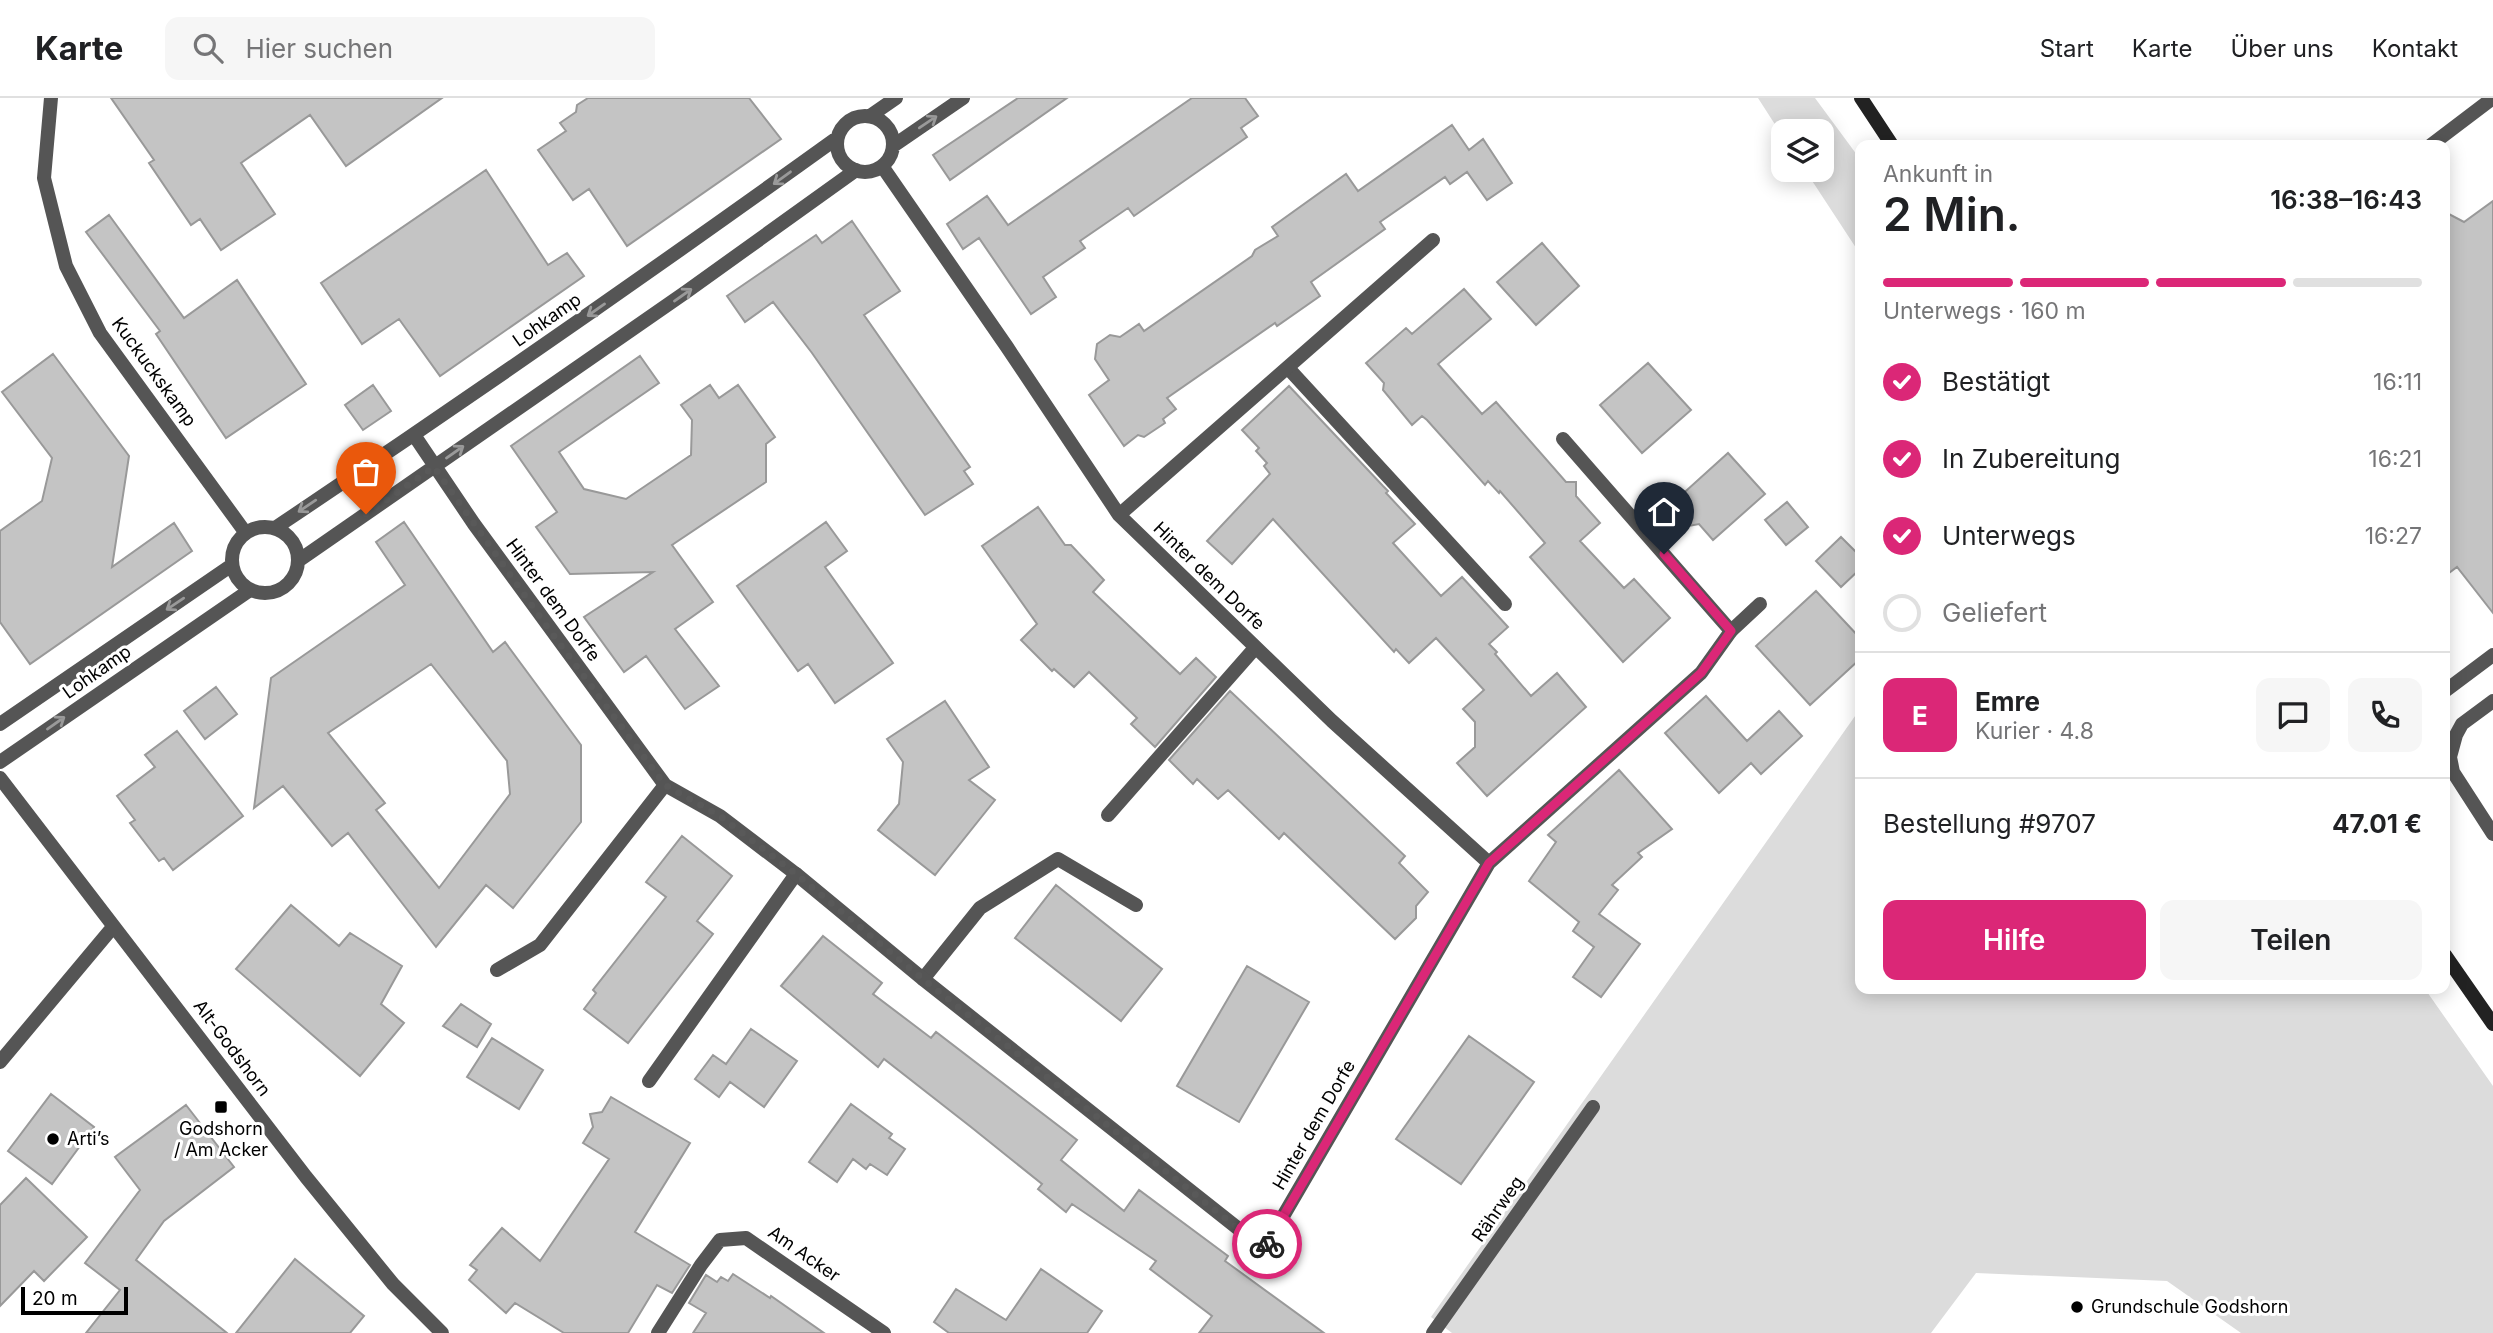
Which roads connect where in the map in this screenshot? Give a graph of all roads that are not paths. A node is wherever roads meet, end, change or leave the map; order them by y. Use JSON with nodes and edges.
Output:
{"nodes":[{"id":1,"x":51,"y":98,"type":"edge"},
{"id":2,"x":896,"y":98,"type":"edge"},
{"id":3,"x":963,"y":98,"type":"edge"},
{"id":4,"x":1861,"y":98,"type":"edge"},
{"id":5,"x":2493,"y":98,"type":"edge"},
{"id":6,"x":870,"y":116,"type":"junction"},
{"id":7,"x":837,"y":138,"type":"junction"},
{"id":8,"x":1889,"y":140,"type":"edge"},
{"id":9,"x":2438,"y":140,"type":"edge"},
{"id":10,"x":893,"y":146,"type":"junction"},
{"id":11,"x":882,"y":166,"type":"junction"},
{"id":12,"x":856,"y":170,"type":"junction"},
{"id":13,"x":1433,"y":240,"type":"dead end"},
{"id":14,"x":1289,"y":369,"type":"junction"},
{"id":15,"x":414,"y":435,"type":"junction"},
{"id":16,"x":1563,"y":439,"type":"dead end"},
{"id":17,"x":434,"y":467,"type":"junction"},
{"id":18,"x":1119,"y":515,"type":"junction"},
{"id":19,"x":275,"y":528,"type":"junction"},
{"id":20,"x":245,"y":532,"type":"junction"},
{"id":21,"x":298,"y":561,"type":"junction"},
{"id":22,"x":232,"y":565,"type":"junction"},
{"id":23,"x":250,"y":590,"type":"junction"},
{"id":24,"x":1506,"y":604,"type":"dead end"},
{"id":25,"x":1760,"y":604,"type":"dead end"},
{"id":26,"x":1731,"y":631,"type":"junction"},
{"id":27,"x":1255,"y":648,"type":"junction"},
{"id":28,"x":2493,"y":655,"type":"edge"},
{"id":29,"x":2450,"y":687,"type":"edge"},
{"id":30,"x":2493,"y":701,"type":"edge"},
{"id":31,"x":0,"y":724,"type":"edge"},
{"id":32,"x":0,"y":762,"type":"edge"},
{"id":33,"x":0,"y":778,"type":"edge"},
{"id":34,"x":665,"y":785,"type":"junction"},
{"id":35,"x":1108,"y":815,"type":"dead end"},
{"id":36,"x":2493,"y":834,"type":"edge"},
{"id":37,"x":1489,"y":863,"type":"junction"},
{"id":38,"x":796,"y":874,"type":"junction"},
{"id":39,"x":1136,"y":905,"type":"dead end"},
{"id":40,"x":113,"y":927,"type":"junction"},
{"id":41,"x":2450,"y":963,"type":"edge"},
{"id":42,"x":497,"y":970,"type":"dead end"},
{"id":43,"x":923,"y":979,"type":"junction"},
{"id":44,"x":2493,"y":1024,"type":"edge"},
{"id":45,"x":0,"y":1062,"type":"edge"},
{"id":46,"x":649,"y":1081,"type":"dead end"},
{"id":47,"x":1593,"y":1107,"type":"dead end"},
{"id":48,"x":442,"y":1333,"type":"edge"},
{"id":49,"x":658,"y":1333,"type":"edge"},
{"id":50,"x":884,"y":1333,"type":"edge"},
{"id":51,"x":1433,"y":1333,"type":"edge"}],
"edges":[{"from":1,"to":20,"type":"street","name":"Kuckuckskamp"},
{"from":2,"to":6,"type":"street","name":"Lohkamp"},
{"from":10,"to":3,"type":"street","one_way":true},
{"from":4,"to":8,"type":"main road"},
{"from":5,"to":9,"type":"street"},
{"from":6,"to":7,"type":"street","name":"Lohkamp"},
{"from":6,"to":10,"type":"street"},
{"from":7,"to":12,"type":"street"},
{"from":7,"to":15,"type":"street","name":"Lohkamp","one_way":true},
{"from":10,"to":11,"type":"street"},
{"from":11,"to":12,"type":"street","name":"Lohkamp"},
{"from":11,"to":18,"type":"street","name":"Hinter dem Dorfe"},
{"from":17,"to":12,"type":"street","name":"Lohkamp","one_way":true},
{"from":13,"to":14,"type":"street"},
{"from":14,"to":18,"type":"street"},
{"from":14,"to":24,"type":"street"},
{"from":15,"to":17,"type":"street","name":"Hinter dem Dorfe"},
{"from":15,"to":19,"type":"street","name":"Lohkamp","one_way":true},
{"from":16,"to":26,"type":"street"},
{"from":17,"to":21,"type":"street","name":"Lohkamp"},
{"from":17,"to":34,"type":"street","name":"Hinter dem Dorfe"},
{"from":18,"to":27,"type":"street","name":"Hinter dem Dorfe"},
{"from":19,"to":20,"type":"street","name":"Lohkamp"},
{"from":19,"to":21,"type":"street"},
{"from":20,"to":22,"type":"street"},
{"from":21,"to":23,"type":"street","name":"Lohkamp"},
{"from":22,"to":23,"type":"street"},
{"from":22,"to":31,"type":"street","name":"Lohkamp","one_way":true},
{"from":32,"to":23,"type":"street","name":"Lohkamp","one_way":true},
{"from":25,"to":26,"type":"street","name":"Hinter dem Dorfe"},
{"from":26,"to":37,"type":"street","name":"Hinter dem Dorfe"},
{"from":27,"to":35,"type":"street"},
{"from":27,"to":37,"type":"street","name":"Hinter dem Dorfe"},
{"from":28,"to":29,"type":"street"},
{"from":30,"to":36,"type":"street"},
{"from":33,"to":40,"type":"street","name":"Alt-Godshorn"},
{"from":34,"to":38,"type":"street","name":"Hinter dem Dorfe"},
{"from":34,"to":42,"type":"street"},
{"from":37,"to":43,"type":"street","name":"Hinter dem Dorfe"},
{"from":38,"to":43,"type":"street","name":"Hinter dem Dorfe"},
{"from":38,"to":46,"type":"street"},
{"from":39,"to":43,"type":"street"},
{"from":40,"to":45,"type":"street"},
{"from":40,"to":48,"type":"street","name":"Alt-Godshorn"},
{"from":41,"to":44,"type":"main road"},
{"from":47,"to":51,"type":"street","name":"Rährweg"},
{"from":49,"to":50,"type":"street","name":"Am Acker"}]}
